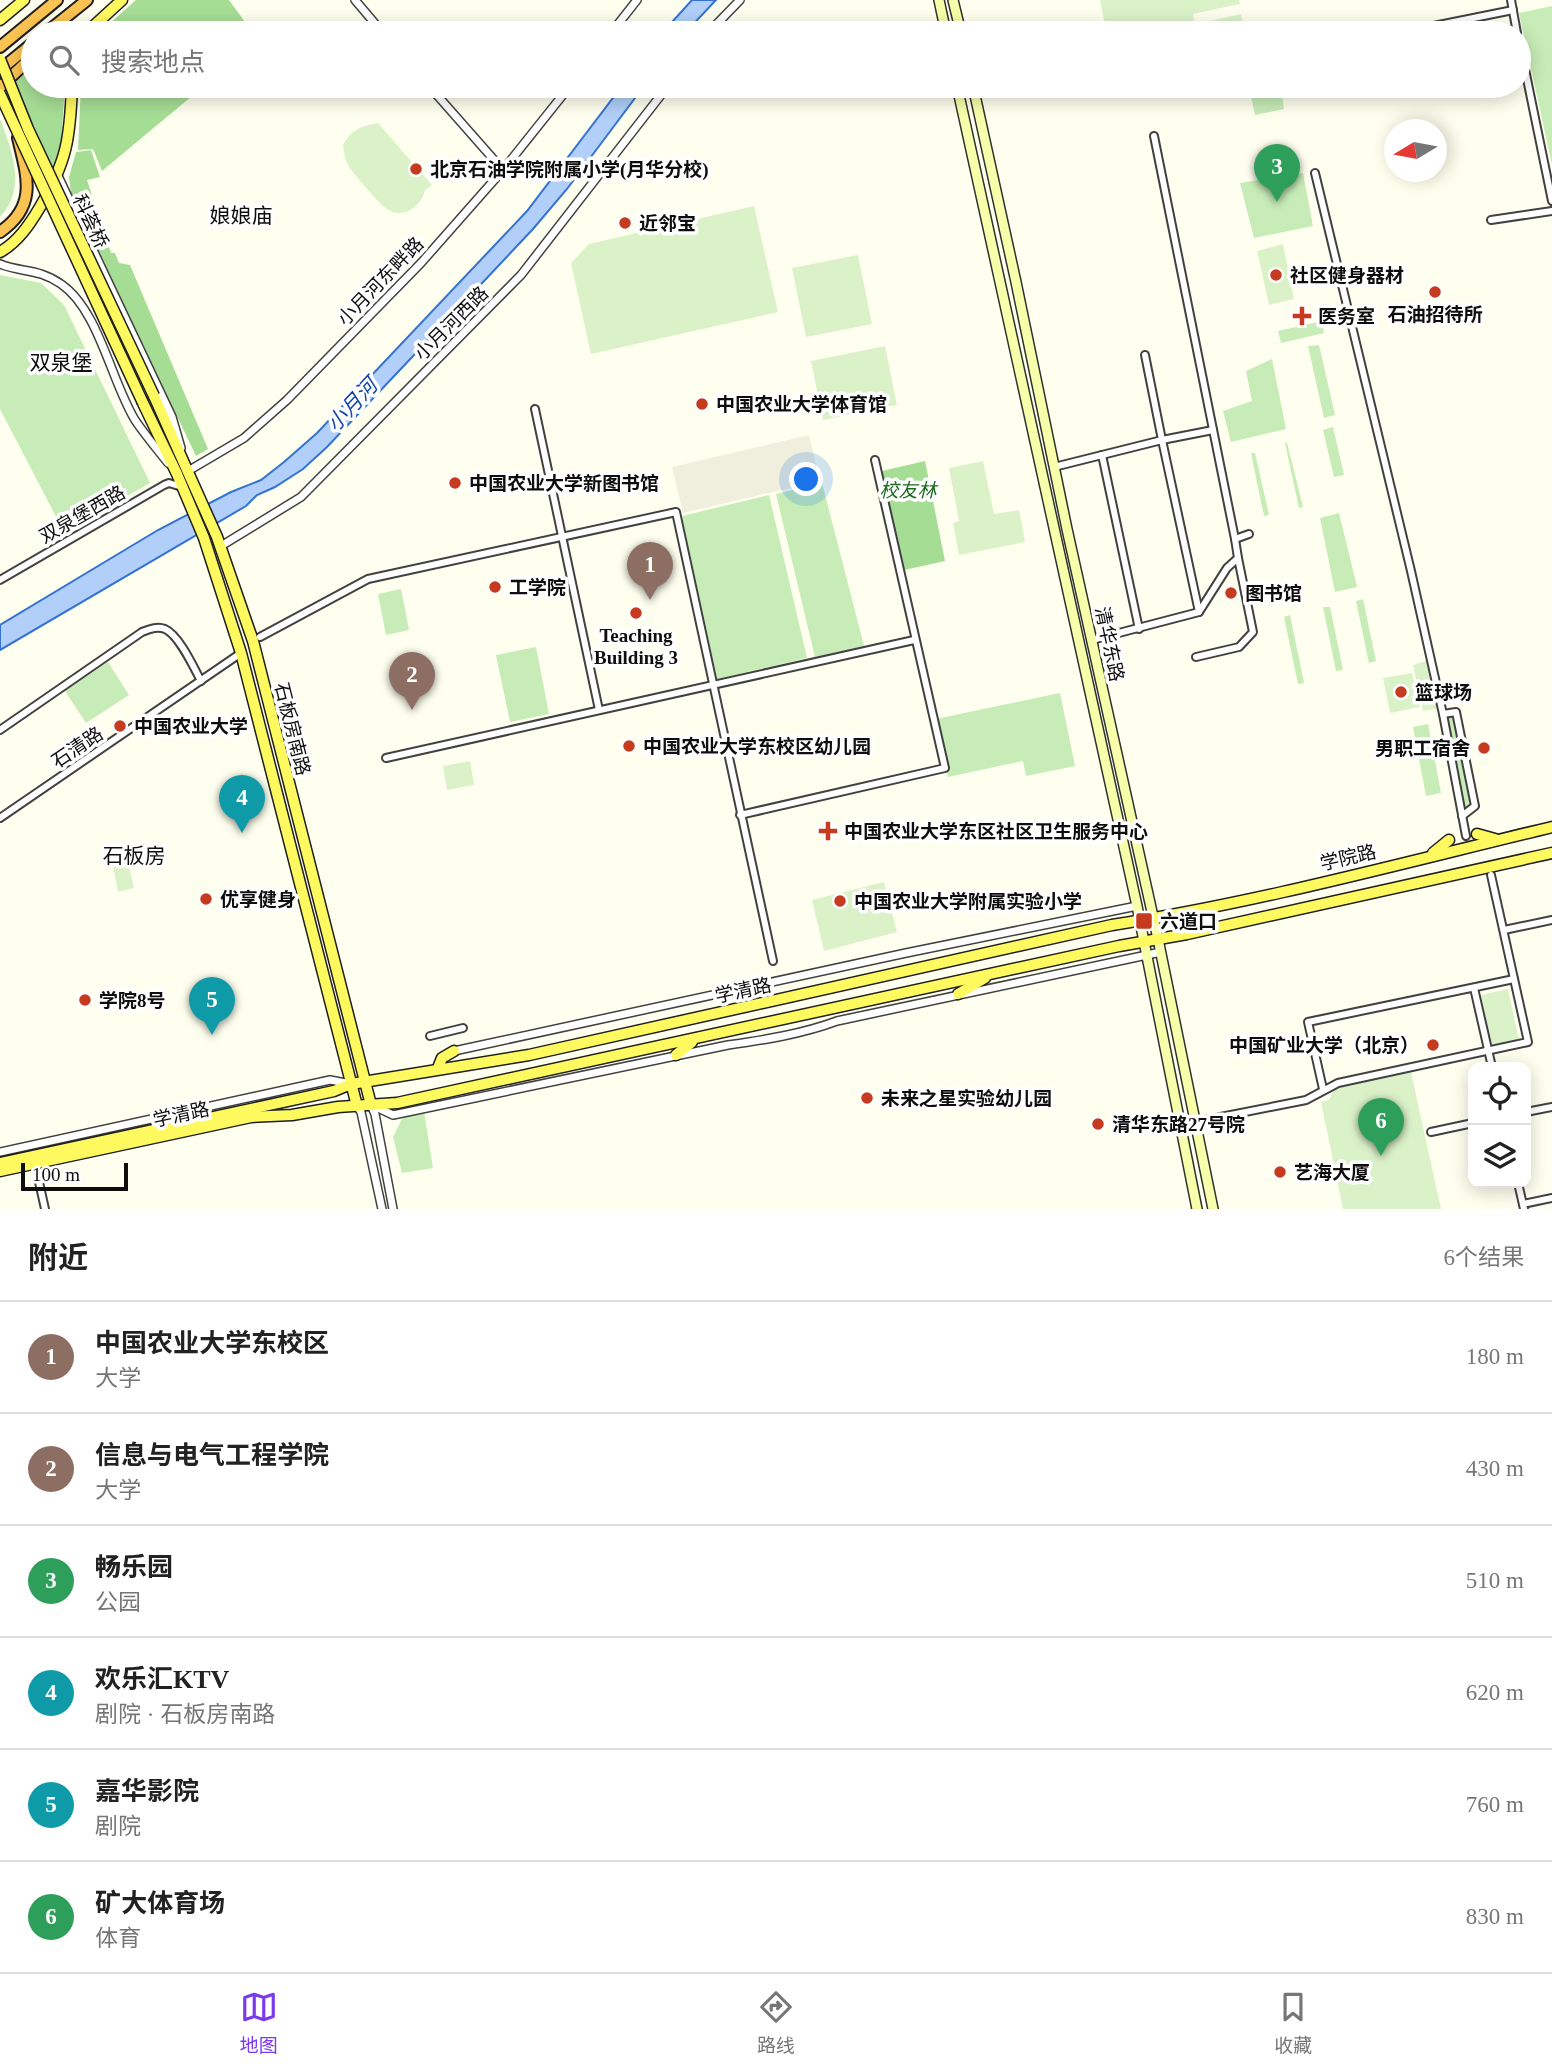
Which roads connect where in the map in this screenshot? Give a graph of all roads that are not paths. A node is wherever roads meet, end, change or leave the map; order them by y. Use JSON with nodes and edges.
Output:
{"nodes":[{"id":1,"x":24,"y":0,"type":"edge"},
{"id":2,"x":57,"y":0,"type":"edge"},
{"id":3,"x":88,"y":0,"type":"edge"},
{"id":4,"x":121,"y":0,"type":"edge"},
{"id":5,"x":355,"y":0,"type":"edge"},
{"id":6,"x":637,"y":0,"type":"edge"},
{"id":7,"x":740,"y":0,"type":"edge"},
{"id":8,"x":939,"y":0,"type":"edge"},
{"id":9,"x":953,"y":0,"type":"edge"},
{"id":10,"x":1511,"y":0,"type":"edge"},
{"id":11,"x":1513,"y":10,"type":"junction"},
{"id":12,"x":0,"y":20,"type":"edge"},
{"id":13,"x":32,"y":21,"type":"edge"},
{"id":14,"x":61,"y":21,"type":"edge"},
{"id":15,"x":68,"y":21,"type":"edge"},
{"id":16,"x":97,"y":21,"type":"edge"},
{"id":17,"x":373,"y":21,"type":"edge"},
{"id":18,"x":620,"y":21,"type":"edge"},
{"id":19,"x":720,"y":21,"type":"edge"},
{"id":20,"x":943,"y":21,"type":"edge"},
{"id":21,"x":958,"y":21,"type":"edge"},
{"id":22,"x":1458,"y":21,"type":"edge"},
{"id":23,"x":1515,"y":21,"type":"edge"},
{"id":24,"x":21,"y":30,"type":"edge"},
{"id":25,"x":0,"y":47,"type":"edge"},
{"id":26,"x":21,"y":53,"type":"edge"},
{"id":27,"x":0,"y":59,"type":"edge"},
{"id":28,"x":21,"y":67,"type":"edge"},
{"id":29,"x":0,"y":70,"type":"edge"},
{"id":30,"x":0,"y":87,"type":"edge"},
{"id":31,"x":0,"y":94,"type":"edge"},
{"id":32,"x":71,"y":98,"type":"edge"},
{"id":33,"x":440,"y":98,"type":"edge"},
{"id":34,"x":560,"y":98,"type":"edge"},
{"id":35,"x":659,"y":98,"type":"edge"},
{"id":36,"x":959,"y":98,"type":"edge"},
{"id":37,"x":976,"y":98,"type":"edge"},
{"id":38,"x":1531,"y":98,"type":"edge"},
{"id":39,"x":982,"y":129,"type":"junction"},
{"id":40,"x":17,"y":132,"type":"junction"},
{"id":41,"x":966,"y":132,"type":"junction"},
{"id":42,"x":1154,"y":136,"type":"dead end"},
{"id":43,"x":503,"y":170,"type":"junction"},
{"id":44,"x":1315,"y":173,"type":"dead end"},
{"id":45,"x":58,"y":176,"type":"junction"},
{"id":46,"x":1552,"y":201,"type":"edge"},
{"id":47,"x":1552,"y":211,"type":"edge"},
{"id":48,"x":1491,"y":220,"type":"dead end"},
{"id":49,"x":0,"y":232,"type":"edge"},
{"id":50,"x":0,"y":252,"type":"edge"},
{"id":51,"x":0,"y":264,"type":"edge"},
{"id":52,"x":1145,"y":355,"type":"dead end"},
{"id":53,"x":154,"y":396,"type":"joint"},
{"id":54,"x":143,"y":403,"type":"joint"},
{"id":55,"x":535,"y":409,"type":"dead end"},
{"id":56,"x":1213,"y":430,"type":"junction"},
{"id":57,"x":1162,"y":440,"type":"junction"},
{"id":58,"x":1102,"y":455,"type":"junction"},
{"id":59,"x":875,"y":460,"type":"dead end"},
{"id":60,"x":1054,"y":467,"type":"junction"},
{"id":61,"x":188,"y":470,"type":"junction"},
{"id":62,"x":177,"y":474,"type":"junction"},
{"id":63,"x":182,"y":487,"type":"junction"},
{"id":64,"x":1250,"y":534,"type":"dead end"},
{"id":65,"x":562,"y":535,"type":"junction"},
{"id":66,"x":1235,"y":539,"type":"junction"},
{"id":67,"x":221,"y":546,"type":"junction"},
{"id":68,"x":1238,"y":558,"type":"junction"},
{"id":69,"x":0,"y":580,"type":"edge"},
{"id":70,"x":1199,"y":612,"type":"junction"},
{"id":71,"x":1139,"y":629,"type":"junction"},
{"id":72,"x":260,"y":637,"type":"dead end"},
{"id":73,"x":915,"y":640,"type":"junction"},
{"id":74,"x":1092,"y":640,"type":"junction"},
{"id":75,"x":241,"y":653,"type":"junction"},
{"id":76,"x":1196,"y":657,"type":"dead end"},
{"id":77,"x":201,"y":681,"type":"junction"},
{"id":78,"x":712,"y":684,"type":"junction"},
{"id":79,"x":599,"y":710,"type":"junction"},
{"id":80,"x":1443,"y":714,"type":"junction"},
{"id":81,"x":0,"y":730,"type":"edge"},
{"id":82,"x":386,"y":758,"type":"dead end"},
{"id":83,"x":740,"y":815,"type":"junction"},
{"id":84,"x":1462,"y":816,"type":"junction"},
{"id":85,"x":0,"y":818,"type":"edge"},
{"id":86,"x":1552,"y":827,"type":"edge"},
{"id":87,"x":1472,"y":835,"type":"joint"},
{"id":88,"x":1448,"y":840,"type":"dead end"},
{"id":89,"x":1499,"y":840,"type":"junction"},
{"id":90,"x":1552,"y":853,"type":"edge"},
{"id":91,"x":1430,"y":856,"type":"junction"},
{"id":92,"x":1491,"y":875,"type":"dead end"},
{"id":93,"x":1370,"y":894,"type":"junction"},
{"id":94,"x":1394,"y":896,"type":"dead end"},
{"id":95,"x":1137,"y":906,"type":"junction"},
{"id":96,"x":1152,"y":919,"type":"junction"},
{"id":97,"x":1552,"y":920,"type":"edge"},
{"id":98,"x":1140,"y":921,"type":"junction"},
{"id":99,"x":1504,"y":930,"type":"junction"},
{"id":100,"x":1158,"y":939,"type":"junction"},
{"id":101,"x":1144,"y":942,"type":"junction"},
{"id":102,"x":1161,"y":952,"type":"junction"},
{"id":103,"x":1147,"y":955,"type":"junction"},
{"id":104,"x":773,"y":961,"type":"dead end"},
{"id":105,"x":989,"y":975,"type":"junction"},
{"id":106,"x":1514,"y":979,"type":"junction"},
{"id":107,"x":1474,"y":988,"type":"junction"},
{"id":108,"x":958,"y":994,"type":"junction"},
{"id":109,"x":463,"y":1028,"type":"dead end"},
{"id":110,"x":430,"y":1036,"type":"dead end"},
{"id":111,"x":695,"y":1040,"type":"junction"},
{"id":112,"x":454,"y":1051,"type":"joint"},
{"id":113,"x":1489,"y":1051,"type":"junction"},
{"id":114,"x":676,"y":1055,"type":"junction"},
{"id":115,"x":1491,"y":1062,"type":"edge"},
{"id":116,"x":438,"y":1068,"type":"junction"},
{"id":117,"x":365,"y":1083,"type":"junction"},
{"id":118,"x":351,"y":1084,"type":"junction"},
{"id":119,"x":1323,"y":1089,"type":"junction"},
{"id":120,"x":371,"y":1105,"type":"junction"},
{"id":121,"x":357,"y":1106,"type":"junction"},
{"id":122,"x":1552,"y":1107,"type":"edge"},
{"id":123,"x":1531,"y":1111,"type":"edge"},
{"id":124,"x":173,"y":1114,"type":"junction"},
{"id":125,"x":1195,"y":1122,"type":"junction"},
{"id":126,"x":1468,"y":1125,"type":"edge"},
{"id":127,"x":165,"y":1127,"type":"junction"},
{"id":128,"x":1431,"y":1132,"type":"dead end"},
{"id":129,"x":0,"y":1152,"type":"edge"},
{"id":130,"x":0,"y":1163,"type":"edge"},
{"id":131,"x":0,"y":1171,"type":"edge"},
{"id":132,"x":39,"y":1182,"type":"dead end"},
{"id":133,"x":1519,"y":1188,"type":"edge"},
{"id":134,"x":1552,"y":1198,"type":"edge"},
{"id":135,"x":1524,"y":1207,"type":"edge"},
{"id":136,"x":45,"y":1209,"type":"edge"},
{"id":137,"x":382,"y":1209,"type":"edge"},
{"id":138,"x":393,"y":1209,"type":"edge"},
{"id":139,"x":1197,"y":1209,"type":"edge"},
{"id":140,"x":1213,"y":1209,"type":"edge"}],
"edges":[{"from":1,"to":12,"type":"main road"},
{"from":2,"to":13,"type":"highway"},
{"from":3,"to":14,"type":"highway"},
{"from":3,"to":15,"type":"highway"},
{"from":4,"to":16,"type":"main road"},
{"from":5,"to":17,"type":"street"},
{"from":6,"to":18,"type":"street"},
{"from":7,"to":19,"type":"street"},
{"from":8,"to":20,"type":"main road"},
{"from":9,"to":21,"type":"main road"},
{"from":10,"to":11,"type":"street"},
{"from":11,"to":22,"type":"street"},
{"from":11,"to":23,"type":"street"},
{"from":24,"to":25,"type":"highway"},
{"from":26,"to":29,"type":"highway"},
{"from":27,"to":53,"type":"main road","name":"科荟桥","bridge":true},
{"from":28,"to":30,"type":"highway"},
{"from":31,"to":40,"type":"main road","name":"科荟桥","bridge":true},
{"from":32,"to":45,"type":"main road"},
{"from":33,"to":43,"type":"street"},
{"from":34,"to":43,"type":"street","name":"小月河东畔路"},
{"from":35,"to":67,"type":"street","name":"小月河西路"},
{"from":36,"to":41,"type":"main road","name":"清华东路"},
{"from":37,"to":39,"type":"main road","name":"清华东路"},
{"from":38,"to":46,"type":"street"},
{"from":39,"to":41,"type":"main road"},
{"from":39,"to":60,"type":"main road","name":"清华东路"},
{"from":40,"to":49,"type":"highway","bridge":true},
{"from":40,"to":54,"type":"main road","name":"科荟桥","bridge":true},
{"from":41,"to":95,"type":"main road","name":"清华东路"},
{"from":42,"to":56,"type":"street"},
{"from":43,"to":61,"type":"street","name":"小月河东畔路"},
{"from":44,"to":80,"type":"street"},
{"from":45,"to":50,"type":"main road"},
{"from":45,"to":61,"type":"street"},
{"from":47,"to":48,"type":"street"},
{"from":51,"to":62,"type":"street"},
{"from":52,"to":57,"type":"street"},
{"from":53,"to":61,"type":"main road","name":"石板房南路"},
{"from":54,"to":62,"type":"main road","name":"石板房南路"},
{"from":55,"to":65,"type":"street"},
{"from":56,"to":57,"type":"street"},
{"from":56,"to":66,"type":"street"},
{"from":57,"to":58,"type":"street"},
{"from":57,"to":70,"type":"street"},
{"from":58,"to":60,"type":"street"},
{"from":58,"to":71,"type":"street"},
{"from":59,"to":73,"type":"street"},
{"from":60,"to":74,"type":"main road","name":"清华东路"},
{"from":61,"to":67,"type":"main road","name":"石板房南路"},
{"from":62,"to":63,"type":"main road","name":"石板房南路"},
{"from":63,"to":69,"type":"street","name":"双泉堡西路"},
{"from":63,"to":75,"type":"main road","name":"石板房南路"},
{"from":64,"to":66,"type":"street"},
{"from":65,"to":72,"type":"street"},
{"from":65,"to":78,"type":"street"},
{"from":65,"to":79,"type":"street"},
{"from":66,"to":68,"type":"street"},
{"from":67,"to":117,"type":"main road","name":"石板房南路"},
{"from":68,"to":70,"type":"street"},
{"from":68,"to":76,"type":"street"},
{"from":70,"to":71,"type":"street"},
{"from":71,"to":74,"type":"street"},
{"from":73,"to":78,"type":"street"},
{"from":73,"to":83,"type":"street"},
{"from":74,"to":96,"type":"main road","name":"清华东路"},
{"from":75,"to":77,"type":"street","name":"石清路"},
{"from":75,"to":118,"type":"main road","name":"石板房南路"},
{"from":77,"to":81,"type":"street"},
{"from":77,"to":85,"type":"street","name":"石清路"},
{"from":78,"to":79,"type":"street"},
{"from":78,"to":83,"type":"street"},
{"from":79,"to":82,"type":"street"},
{"from":80,"to":84,"type":"street"},
{"from":80,"to":84,"type":"street"},
{"from":83,"to":104,"type":"street"},
{"from":84,"to":87,"type":"street"},
{"from":86,"to":89,"type":"main road","name":"学院路"},
{"from":87,"to":89,"type":"main road"},
{"from":88,"to":91,"type":"main road"},
{"from":89,"to":91,"type":"main road","name":"学院路"},
{"from":90,"to":93,"type":"main road","name":"学院路"},
{"from":91,"to":96,"type":"main road","name":"学院路"},
{"from":92,"to":99,"type":"street"},
{"from":93,"to":94,"type":"main road"},
{"from":93,"to":100,"type":"main road","name":"学院路"},
{"from":95,"to":98,"type":"main road","name":"清华东路"},
{"from":95,"to":112,"type":"street","name":"学清路"},
{"from":96,"to":98,"type":"main road","name":"学院路"},
{"from":96,"to":100,"type":"main road","name":"清华东路"},
{"from":97,"to":99,"type":"street"},
{"from":98,"to":101,"type":"main road","name":"清华东路"},
{"from":98,"to":116,"type":"main road","name":"学清路"},
{"from":99,"to":106,"type":"street"},
{"from":100,"to":101,"type":"main road","name":"学院路"},
{"from":100,"to":102,"type":"main road","name":"清华东路"},
{"from":101,"to":103,"type":"main road","name":"清华东路"},
{"from":101,"to":105,"type":"main road","name":"学清路"},
{"from":102,"to":103,"type":"street","name":"学清路"},
{"from":102,"to":125,"type":"main road","name":"清华东路"},
{"from":103,"to":108,"type":"street","name":"学清路"},
{"from":103,"to":139,"type":"main road","name":"清华东路"},
{"from":105,"to":108,"type":"main road"},
{"from":105,"to":111,"type":"main road","name":"学清路"},
{"from":106,"to":107,"type":"street"},
{"from":106,"to":113,"type":"street"},
{"from":107,"to":113,"type":"street"},
{"from":107,"to":119,"type":"street"},
{"from":108,"to":114,"type":"street","name":"学清路"},
{"from":109,"to":110,"type":"street"},
{"from":111,"to":114,"type":"main road"},
{"from":111,"to":120,"type":"main road","name":"学清路"},
{"from":112,"to":116,"type":"main road"},
{"from":113,"to":115,"type":"street"},
{"from":113,"to":119,"type":"street"},
{"from":114,"to":120,"type":"street","name":"学清路"},
{"from":116,"to":117,"type":"main road","name":"学清路"},
{"from":117,"to":118,"type":"main road","name":"学清路"},
{"from":117,"to":120,"type":"main road","name":"石板房南路"},
{"from":118,"to":121,"type":"main road","name":"石板房南路"},
{"from":118,"to":124,"type":"street","name":"学清路"},
{"from":118,"to":127,"type":"main road","name":"学清路"},
{"from":119,"to":125,"type":"street"},
{"from":120,"to":121,"type":"main road","name":"学清路"},
{"from":120,"to":138,"type":"street"},
{"from":121,"to":131,"type":"main road","name":"学清路"},
{"from":121,"to":137,"type":"street"},
{"from":122,"to":123,"type":"street"},
{"from":124,"to":127,"type":"main road"},
{"from":124,"to":129,"type":"street","name":"学清路"},
{"from":125,"to":140,"type":"main road","name":"清华东路"},
{"from":126,"to":128,"type":"street"},
{"from":127,"to":130,"type":"main road","name":"学清路"},
{"from":132,"to":136,"type":"street"},
{"from":133,"to":135,"type":"street"},
{"from":134,"to":135,"type":"street"}]}
